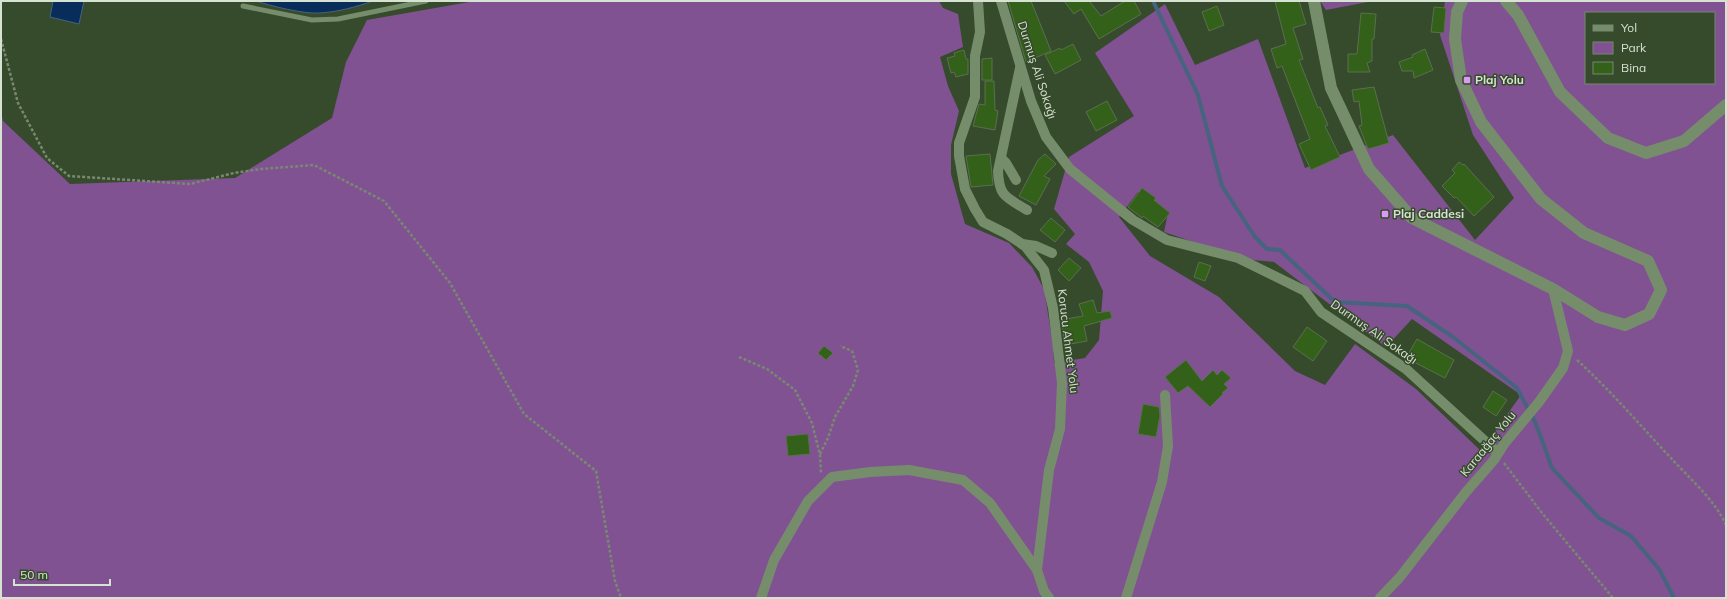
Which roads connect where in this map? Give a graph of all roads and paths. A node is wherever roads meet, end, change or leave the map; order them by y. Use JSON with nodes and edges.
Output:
{"nodes":[{"id":1,"x":426,"y":1,"type":"edge"},
{"id":2,"x":978,"y":1,"type":"edge"},
{"id":3,"x":1001,"y":1,"type":"edge"},
{"id":4,"x":1314,"y":1,"type":"edge"},
{"id":5,"x":1462,"y":1,"type":"edge"},
{"id":6,"x":1506,"y":1,"type":"edge"},
{"id":7,"x":243,"y":6,"type":"dead end"},
{"id":8,"x":1,"y":39,"type":"edge"},
{"id":9,"x":1020,"y":66,"type":"junction"},
{"id":10,"x":1726,"y":105,"type":"edge"},
{"id":11,"x":1001,"y":158,"type":"junction"},
{"id":12,"x":1016,"y":180,"type":"dead end"},
{"id":13,"x":1027,"y":210,"type":"dead end"},
{"id":14,"x":1022,"y":244,"type":"junction"},
{"id":15,"x":1052,"y":253,"type":"dead end"},
{"id":16,"x":1553,"y":289,"type":"junction"},
{"id":17,"x":840,"y":346,"type":"dead end"},
{"id":18,"x":1568,"y":351,"type":"junction"},
{"id":19,"x":739,"y":357,"type":"dead end"},
{"id":20,"x":1166,"y":395,"type":"dead end"},
{"id":21,"x":1498,"y":453,"type":"junction"},
{"id":22,"x":1726,"y":525,"type":"edge"},
{"id":23,"x":1037,"y":570,"type":"junction"},
{"id":24,"x":621,"y":598,"type":"edge"},
{"id":25,"x":761,"y":598,"type":"edge"},
{"id":26,"x":1049,"y":598,"type":"edge"},
{"id":27,"x":1126,"y":598,"type":"edge"},
{"id":28,"x":1380,"y":598,"type":"edge"},
{"id":29,"x":1613,"y":598,"type":"edge"}],
"edges":[{"from":1,"to":7,"type":"lane"},
{"from":2,"to":14,"type":"street","name":"Korucu Ahmet Yolu"},
{"from":3,"to":9,"type":"street","name":"Durmuş Ali Sokağı"},
{"from":4,"to":16,"type":"street"},
{"from":5,"to":16,"type":"street"},
{"from":6,"to":10,"type":"street"},
{"from":8,"to":24,"type":"path"},
{"from":9,"to":11,"type":"street"},
{"from":9,"to":21,"type":"street","name":"Durmuş Ali Sokağı"},
{"from":11,"to":12,"type":"street"},
{"from":11,"to":13,"type":"street"},
{"from":14,"to":15,"type":"street"},
{"from":14,"to":23,"type":"street","name":"Korucu Ahmet Yolu"},
{"from":16,"to":18,"type":"street"},
{"from":17,"to":19,"type":"path"},
{"from":18,"to":21,"type":"street","name":"Karaağaç Yolu"},
{"from":18,"to":22,"type":"path"},
{"from":20,"to":27,"type":"street"},
{"from":21,"to":28,"type":"street","name":"Karaağaç Yolu"},
{"from":21,"to":29,"type":"path"},
{"from":23,"to":25,"type":"street"},
{"from":23,"to":26,"type":"street"}]}
